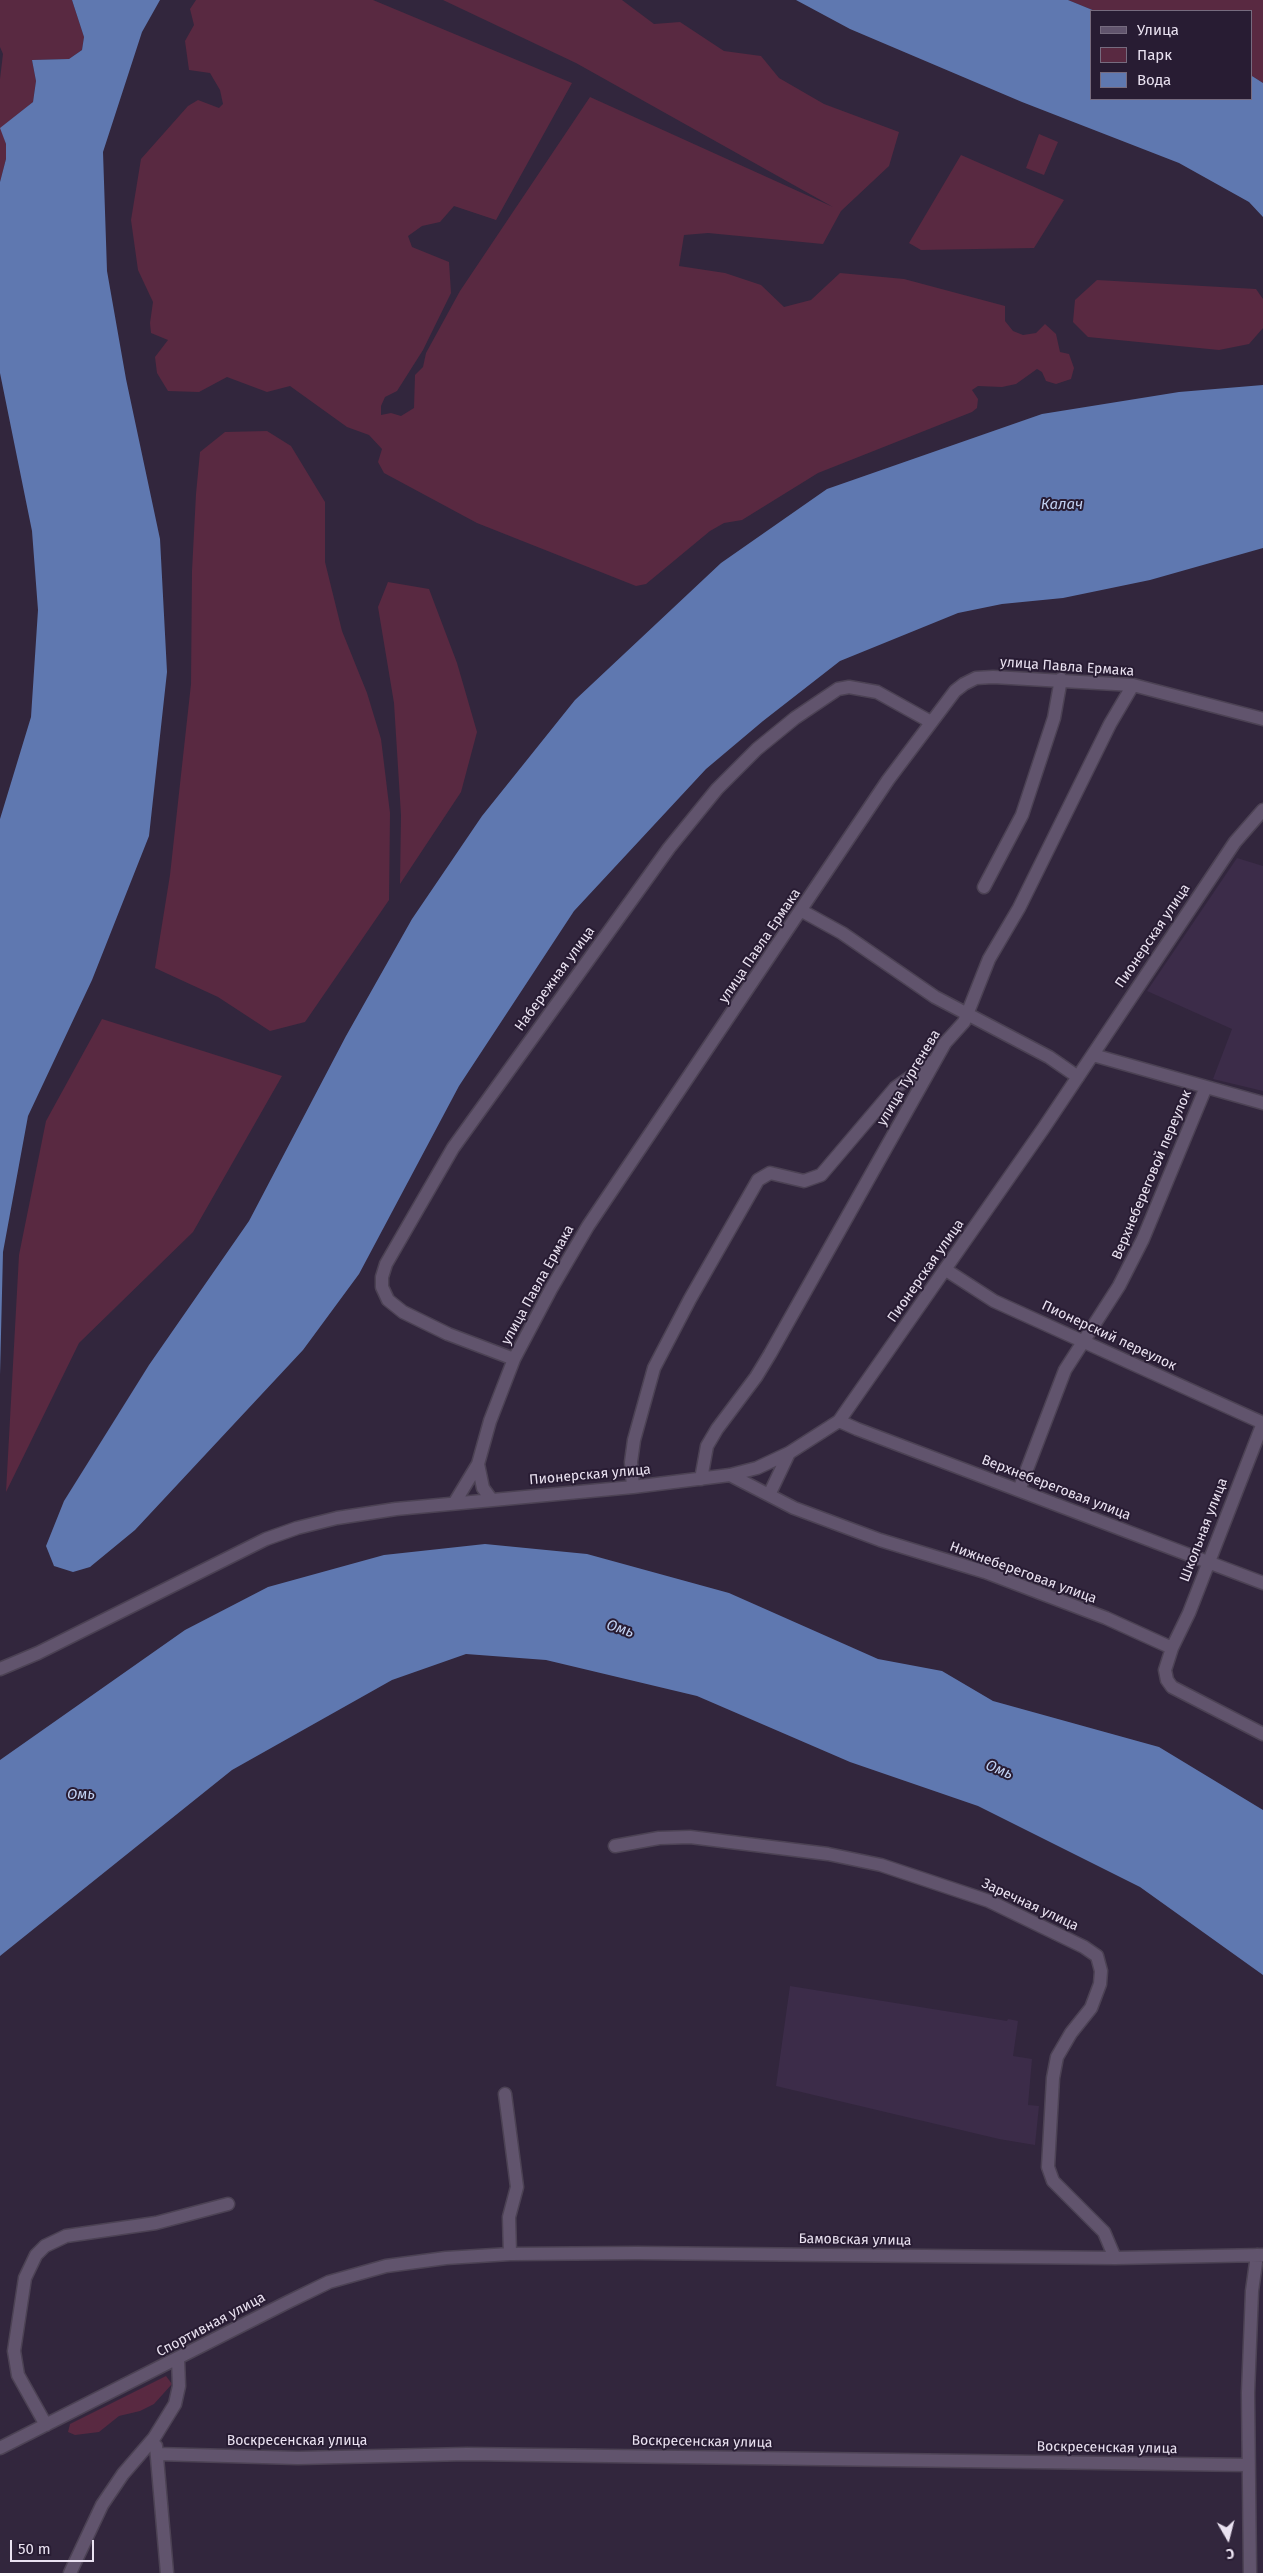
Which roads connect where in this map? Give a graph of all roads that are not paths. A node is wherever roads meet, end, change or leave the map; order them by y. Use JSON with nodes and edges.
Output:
{"nodes":[{"id":1,"x":1061,"y":679,"type":"junction"},
{"id":2,"x":1133,"y":685,"type":"junction"},
{"id":3,"x":1263,"y":719,"type":"edge"},
{"id":4,"x":931,"y":722,"type":"junction"},
{"id":5,"x":1263,"y":810,"type":"edge"},
{"id":6,"x":984,"y":887,"type":"dead end"},
{"id":7,"x":802,"y":911,"type":"junction"},
{"id":8,"x":968,"y":1012,"type":"junction"},
{"id":9,"x":1092,"y":1055,"type":"junction"},
{"id":10,"x":935,"y":1060,"type":"junction"},
{"id":11,"x":1078,"y":1077,"type":"junction"},
{"id":12,"x":1206,"y":1087,"type":"junction"},
{"id":13,"x":1263,"y":1103,"type":"edge"},
{"id":14,"x":946,"y":1270,"type":"junction"},
{"id":15,"x":1084,"y":1340,"type":"junction"},
{"id":16,"x":514,"y":1359,"type":"junction"},
{"id":17,"x":839,"y":1420,"type":"junction"},
{"id":18,"x":1263,"y":1423,"type":"edge"},
{"id":19,"x":789,"y":1453,"type":"junction"},
{"id":20,"x":478,"y":1464,"type":"junction"},
{"id":21,"x":730,"y":1475,"type":"junction"},
{"id":22,"x":701,"y":1479,"type":"junction"},
{"id":23,"x":633,"y":1487,"type":"junction"},
{"id":24,"x":1019,"y":1490,"type":"junction"},
{"id":25,"x":769,"y":1495,"type":"junction"},
{"id":26,"x":491,"y":1499,"type":"junction"},
{"id":27,"x":455,"y":1502,"type":"junction"},
{"id":28,"x":1207,"y":1562,"type":"junction"},
{"id":29,"x":1263,"y":1583,"type":"edge"},
{"id":30,"x":1172,"y":1648,"type":"junction"},
{"id":31,"x":0,"y":1669,"type":"edge"},
{"id":32,"x":1263,"y":1734,"type":"edge"},
{"id":33,"x":615,"y":1846,"type":"dead end"},
{"id":34,"x":504,"y":2094,"type":"dead end"},
{"id":35,"x":228,"y":2204,"type":"dead end"},
{"id":36,"x":510,"y":2254,"type":"junction"},
{"id":37,"x":1260,"y":2255,"type":"edge"},
{"id":38,"x":446,"y":2258,"type":"joint"},
{"id":39,"x":1116,"y":2258,"type":"junction"},
{"id":40,"x":178,"y":2359,"type":"junction"},
{"id":41,"x":46,"y":2425,"type":"junction"},
{"id":42,"x":154,"y":2438,"type":"junction"},
{"id":43,"x":0,"y":2448,"type":"edge"},
{"id":44,"x":157,"y":2454,"type":"junction"},
{"id":45,"x":1247,"y":2465,"type":"junction"},
{"id":46,"x":70,"y":2573,"type":"edge"},
{"id":47,"x":167,"y":2573,"type":"edge"},
{"id":48,"x":1250,"y":2573,"type":"edge"}],
"edges":[{"from":1,"to":2,"type":"street","name":"улица Павла Ермака"},
{"from":1,"to":4,"type":"street","name":"улица Павла Ермака"},
{"from":1,"to":6,"type":"street"},
{"from":2,"to":3,"type":"street","name":"улица Павла Ермака"},
{"from":2,"to":8,"type":"street","name":"улица Тургенева"},
{"from":4,"to":7,"type":"street","name":"улица Павла Ермака"},
{"from":4,"to":16,"type":"street","name":"Набережная улица"},
{"from":5,"to":9,"type":"street","name":"Пионерская улица"},
{"from":7,"to":8,"type":"street"},
{"from":7,"to":16,"type":"street","name":"улица Павла Ермака"},
{"from":8,"to":10,"type":"street","name":"улица Тургенева"},
{"from":8,"to":11,"type":"street"},
{"from":9,"to":11,"type":"street","name":"Пионерская улица"},
{"from":9,"to":12,"type":"street"},
{"from":10,"to":22,"type":"street","name":"улица Тургенева"},
{"from":10,"to":23,"type":"street"},
{"from":11,"to":14,"type":"street","name":"Пионерская улица"},
{"from":12,"to":13,"type":"street"},
{"from":12,"to":15,"type":"street","name":"Верхнебереговой переулок"},
{"from":14,"to":15,"type":"street","name":"Пионерский переулок"},
{"from":14,"to":17,"type":"street","name":"Пионерская улица"},
{"from":15,"to":18,"type":"street","name":"Пионерский переулок"},
{"from":15,"to":24,"type":"street","name":"Верхнебереговой переулок"},
{"from":16,"to":20,"type":"street","name":"улица Павла Ермака"},
{"from":17,"to":19,"type":"street","name":"Пионерская улица"},
{"from":17,"to":24,"type":"street","name":"Верхнебереговая улица"},
{"from":18,"to":28,"type":"street","name":"Школьная улица"},
{"from":19,"to":21,"type":"street","name":"Пионерская улица"},
{"from":19,"to":25,"type":"street"},
{"from":20,"to":26,"type":"street"},
{"from":20,"to":27,"type":"street","name":"улица Павла Ермака"},
{"from":21,"to":22,"type":"street","name":"Пионерская улица"},
{"from":21,"to":25,"type":"street","name":"Нижнебереговая улица"},
{"from":22,"to":23,"type":"street","name":"Пионерская улица"},
{"from":23,"to":26,"type":"street","name":"Пионерская улица"},
{"from":24,"to":28,"type":"street","name":"Верхнебереговая улица"},
{"from":25,"to":30,"type":"street","name":"Нижнебереговая улица"},
{"from":26,"to":27,"type":"street","name":"Пионерская улица"},
{"from":27,"to":31,"type":"street","name":"Пионерская улица"},
{"from":28,"to":29,"type":"street","name":"Верхнебереговая улица"},
{"from":28,"to":30,"type":"street","name":"Школьная улица"},
{"from":30,"to":32,"type":"street"},
{"from":33,"to":39,"type":"street","name":"Заречная улица"},
{"from":34,"to":36,"type":"street"},
{"from":35,"to":41,"type":"street"},
{"from":36,"to":38,"type":"street","name":"Бамовская улица"},
{"from":36,"to":39,"type":"street","name":"Бамовская улица"},
{"from":37,"to":39,"type":"street","name":"Бамовская улица"},
{"from":37,"to":45,"type":"street"},
{"from":38,"to":40,"type":"street","name":"Спортивная улица"},
{"from":40,"to":41,"type":"street","name":"Спортивная улица"},
{"from":40,"to":42,"type":"street"},
{"from":41,"to":43,"type":"street","name":"Спортивная улица"},
{"from":42,"to":44,"type":"street"},
{"from":42,"to":46,"type":"street"},
{"from":44,"to":45,"type":"street","name":"Воскресенская улица"},
{"from":44,"to":47,"type":"street"},
{"from":45,"to":48,"type":"street"}]}
